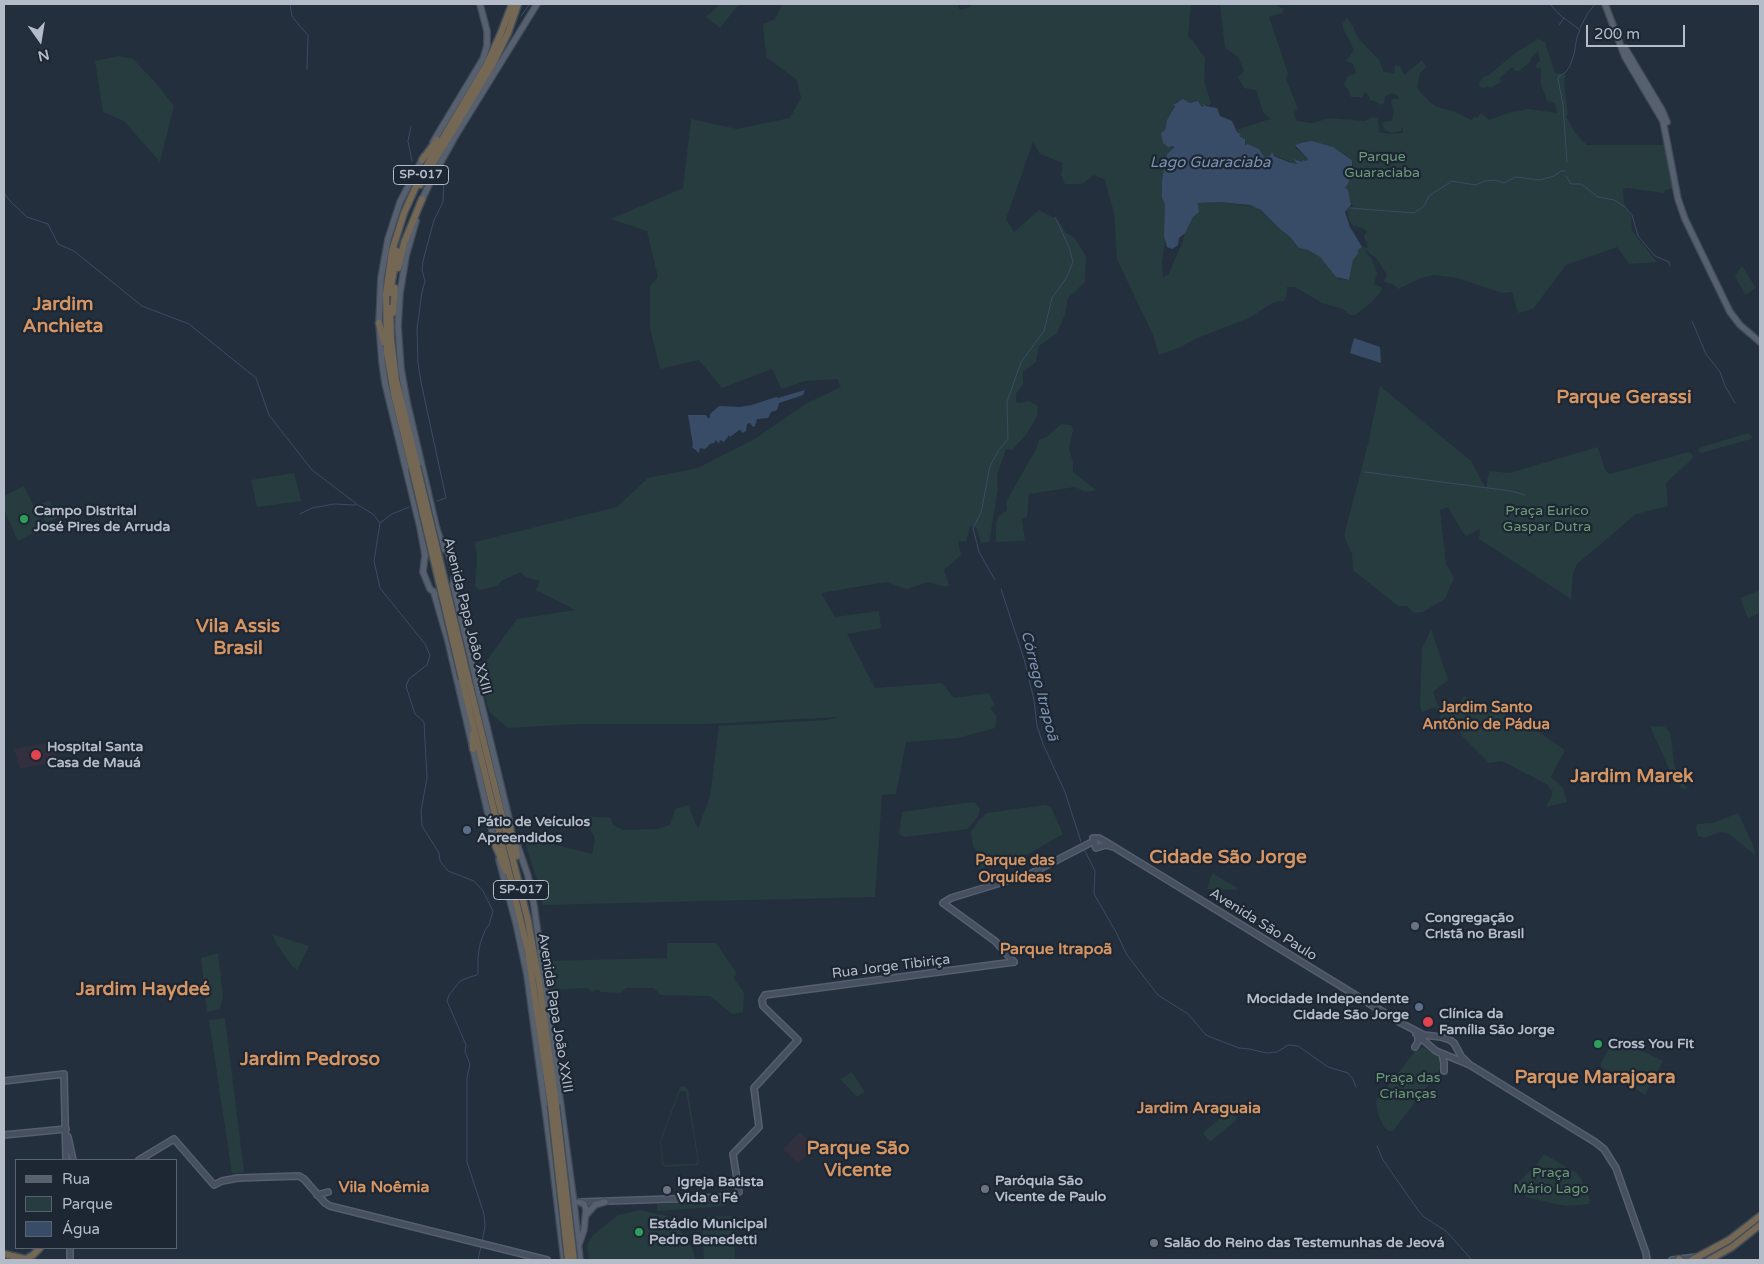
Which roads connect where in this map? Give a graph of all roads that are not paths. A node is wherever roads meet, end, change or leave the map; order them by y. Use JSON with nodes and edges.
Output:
{"nodes":[{"id":1,"x":480,"y":4,"type":"edge"},
{"id":2,"x":512,"y":4,"type":"edge"},
{"id":3,"x":518,"y":4,"type":"edge"},
{"id":4,"x":537,"y":4,"type":"edge"},
{"id":5,"x":1604,"y":4,"type":"edge"},
{"id":6,"x":1608,"y":4,"type":"edge"},
{"id":7,"x":459,"y":111,"type":"junction"},
{"id":8,"x":422,"y":160,"type":"junction"},
{"id":9,"x":422,"y":199,"type":"junction"},
{"id":10,"x":379,"y":323,"type":"junction"},
{"id":11,"x":1760,"y":337,"type":"edge"},
{"id":12,"x":391,"y":339,"type":"junction"},
{"id":13,"x":1760,"y":342,"type":"edge"},
{"id":14,"x":387,"y":353,"type":"junction"},
{"id":15,"x":414,"y":467,"type":"junction"},
{"id":16,"x":443,"y":548,"type":"junction"},
{"id":17,"x":425,"y":556,"type":"junction"},
{"id":18,"x":453,"y":586,"type":"junction"},
{"id":19,"x":434,"y":593,"type":"junction"},
{"id":20,"x":465,"y":679,"type":"junction"},
{"id":21,"x":472,"y":718,"type":"junction"},
{"id":22,"x":474,"y":750,"type":"junction"},
{"id":23,"x":509,"y":824,"type":"junction"},
{"id":24,"x":1093,"y":839,"type":"junction"},
{"id":25,"x":495,"y":844,"type":"junction"},
{"id":26,"x":1112,"y":847,"type":"junction"},
{"id":27,"x":522,"y":909,"type":"junction"},
{"id":28,"x":1401,"y":1023,"type":"junction"},
{"id":29,"x":1418,"y":1036,"type":"junction"},
{"id":30,"x":1436,"y":1036,"type":"junction"},
{"id":31,"x":1426,"y":1043,"type":"junction"},
{"id":32,"x":1415,"y":1048,"type":"dead end"},
{"id":33,"x":1442,"y":1054,"type":"junction"},
{"id":34,"x":1470,"y":1065,"type":"junction"},
{"id":35,"x":1444,"y":1071,"type":"dead end"},
{"id":36,"x":4,"y":1081,"type":"edge"},
{"id":37,"x":553,"y":1105,"type":"junction"},
{"id":38,"x":66,"y":1130,"type":"junction"},
{"id":39,"x":4,"y":1135,"type":"edge"},
{"id":40,"x":66,"y":1159,"type":"edge"},
{"id":41,"x":73,"y":1159,"type":"edge"},
{"id":42,"x":141,"y":1159,"type":"edge"},
{"id":43,"x":328,"y":1192,"type":"dead end"},
{"id":44,"x":318,"y":1195,"type":"junction"},
{"id":45,"x":577,"y":1202,"type":"junction"},
{"id":46,"x":605,"y":1202,"type":"junction"},
{"id":47,"x":558,"y":1205,"type":"junction"},
{"id":48,"x":586,"y":1215,"type":"junction"},
{"id":49,"x":1760,"y":1216,"type":"edge"},
{"id":50,"x":1760,"y":1225,"type":"edge"},
{"id":51,"x":578,"y":1246,"type":"junction"},
{"id":52,"x":39,"y":1249,"type":"edge"},
{"id":53,"x":1646,"y":1253,"type":"junction"},
{"id":54,"x":4,"y":1256,"type":"edge"},
{"id":55,"x":1701,"y":1256,"type":"junction"},
{"id":56,"x":564,"y":1259,"type":"edge"},
{"id":57,"x":18,"y":1260,"type":"edge"},
{"id":58,"x":28,"y":1260,"type":"edge"},
{"id":59,"x":547,"y":1260,"type":"edge"},
{"id":60,"x":574,"y":1260,"type":"edge"},
{"id":61,"x":580,"y":1260,"type":"edge"},
{"id":62,"x":1647,"y":1260,"type":"edge"},
{"id":63,"x":1653,"y":1260,"type":"edge"},
{"id":64,"x":1677,"y":1260,"type":"edge"},
{"id":65,"x":1692,"y":1260,"type":"edge"},
{"id":66,"x":1709,"y":1260,"type":"edge"}],
"edges":[{"from":1,"to":8,"type":"main road","name":"Avenida Papa João XXIII"},
{"from":2,"to":7,"type":"highway","name":"Avenida Papa João XXIII","number":"SP-017"},
{"from":3,"to":12,"type":"highway","name":"Avenida Papa João XXIII","number":"SP-017"},
{"from":4,"to":9,"type":"main road","name":"Avenida Papa João XXIII"},
{"from":5,"to":13,"type":"main road"},
{"from":6,"to":11,"type":"main road"},
{"from":7,"to":8,"type":"highway"},
{"from":7,"to":14,"type":"highway","name":"Avenida Papa João XXIII","number":"SP-017"},
{"from":8,"to":10,"type":"main road","name":"Avenida Papa João XXIII"},
{"from":9,"to":12,"type":"highway"},
{"from":9,"to":16,"type":"main road","name":"Avenida Papa João XXIII"},
{"from":10,"to":14,"type":"highway"},
{"from":10,"to":17,"type":"main road","name":"Avenida Papa João XXIII"},
{"from":12,"to":15,"type":"highway","name":"Avenida Papa João XXIII","number":"SP-017"},
{"from":14,"to":15,"type":"highway","name":"Avenida Papa João XXIII","number":"SP-017"},
{"from":15,"to":20,"type":"highway","name":"Avenida Papa João XXIII","number":"SP-017","bridge":true},
{"from":16,"to":17,"type":"main road"},
{"from":16,"to":18,"type":"main road"},
{"from":17,"to":19,"type":"main road"},
{"from":18,"to":19,"type":"main road"},
{"from":18,"to":23,"type":"main road","name":"Avenida Papa João XXIII"},
{"from":19,"to":22,"type":"main road","name":"Avenida Papa João XXIII"},
{"from":20,"to":21,"type":"highway","name":"Avenida Papa João XXIII","number":"SP-017"},
{"from":20,"to":27,"type":"highway","name":"Avenida Papa João XXIII","number":"SP-017"},
{"from":21,"to":22,"type":"highway"},
{"from":21,"to":27,"type":"highway","name":"Avenida Papa João XXIII","number":"SP-017"},
{"from":22,"to":25,"type":"main road","name":"Avenida Papa João XXIII"},
{"from":23,"to":27,"type":"highway"},
{"from":23,"to":45,"type":"main road","name":"Avenida Papa João XXIII"},
{"from":24,"to":26,"type":"main road","name":"Avenida São Paulo"},
{"from":24,"to":26,"type":"main road"},
{"from":24,"to":46,"type":"main road","name":"Rua Jorge Tibiriça"},
{"from":25,"to":27,"type":"highway"},
{"from":25,"to":47,"type":"main road","name":"Avenida Papa João XXIII"},
{"from":26,"to":28,"type":"main road","name":"Avenida São Paulo"},
{"from":27,"to":37,"type":"highway","name":"Avenida Papa João XXIII","number":"SP-017"},
{"from":28,"to":29,"type":"main road","name":"Avenida São Paulo"},
{"from":28,"to":30,"type":"main road","name":"Avenida São Paulo"},
{"from":29,"to":31,"type":"main road","name":"Avenida São Paulo"},
{"from":29,"to":32,"type":"main road"},
{"from":30,"to":31,"type":"main road"},
{"from":30,"to":34,"type":"main road","name":"Avenida São Paulo"},
{"from":31,"to":33,"type":"main road","name":"Avenida São Paulo"},
{"from":33,"to":34,"type":"main road","name":"Avenida São Paulo"},
{"from":33,"to":35,"type":"main road"},
{"from":34,"to":53,"type":"main road","name":"Avenida São Paulo"},
{"from":36,"to":38,"type":"main road"},
{"from":37,"to":56,"type":"highway","name":"Avenida Papa João XXIII","number":"SP-017","bridge":true},
{"from":37,"to":60,"type":"highway","name":"Avenida Papa João XXIII","number":"SP-017","bridge":true},
{"from":38,"to":39,"type":"main road"},
{"from":38,"to":40,"type":"main road"},
{"from":38,"to":41,"type":"main road"},
{"from":42,"to":44,"type":"main road"},
{"from":43,"to":44,"type":"main road"},
{"from":44,"to":59,"type":"main road"},
{"from":45,"to":46,"type":"main road"},
{"from":45,"to":47,"type":"main road"},
{"from":45,"to":48,"type":"main road"},
{"from":45,"to":51,"type":"main road","name":"Avenida Papa João XXIII"},
{"from":46,"to":48,"type":"main road"},
{"from":47,"to":56,"type":"main road","name":"Avenida Papa João XXIII"},
{"from":48,"to":51,"type":"main road"},
{"from":49,"to":55,"type":"highway"},
{"from":50,"to":66,"type":"highway"},
{"from":51,"to":61,"type":"main road","name":"Avenida Papa João XXIII"},
{"from":52,"to":58,"type":"highway"},
{"from":53,"to":62,"type":"main road","name":"Avenida São Paulo"},
{"from":53,"to":63,"type":"main road","name":"Avenida São Paulo"},
{"from":54,"to":57,"type":"highway"},
{"from":54,"to":58,"type":"highway"},
{"from":55,"to":64,"type":"main road"},
{"from":55,"to":65,"type":"highway"}]}
